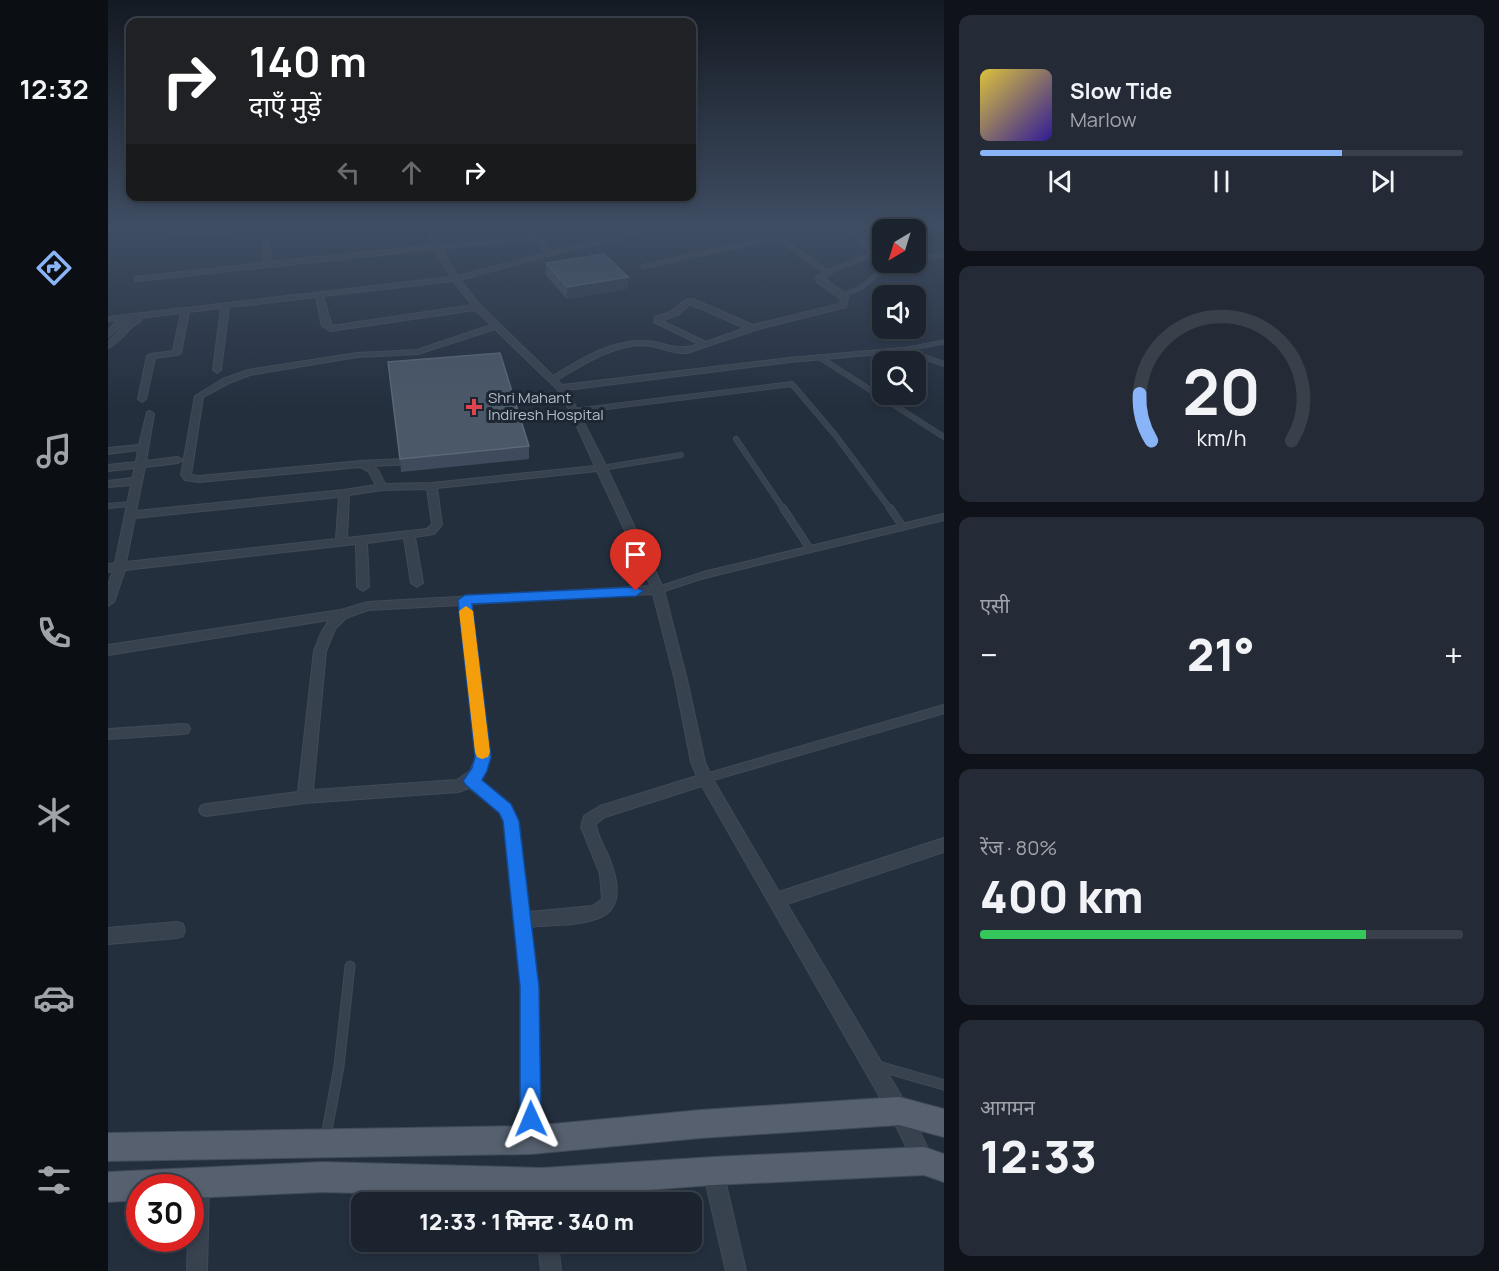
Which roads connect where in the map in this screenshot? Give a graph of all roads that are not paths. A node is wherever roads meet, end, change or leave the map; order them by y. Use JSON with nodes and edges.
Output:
{"nodes":[{"id":1,"x":384,"y":287,"type":"edge"},
{"id":2,"x":462,"y":287,"type":"edge"},
{"id":3,"x":831,"y":287,"type":"edge"},
{"id":4,"x":861,"y":287,"type":"edge"},
{"id":5,"x":319,"y":295,"type":"junction"},
{"id":6,"x":842,"y":295,"type":"junction"},
{"id":7,"x":225,"y":307,"type":"junction"},
{"id":8,"x":478,"y":308,"type":"junction"},
{"id":9,"x":185,"y":312,"type":"junction"},
{"id":10,"x":131,"y":317,"type":"junction"},
{"id":11,"x":145,"y":317,"type":"junction"},
{"id":12,"x":108,"y":319,"type":"edge"},
{"id":13,"x":493,"y":323,"type":"junction"},
{"id":14,"x":752,"y":328,"type":"junction"},
{"id":15,"x":108,"y":335,"type":"edge"},
{"id":16,"x":944,"y":342,"type":"edge"},
{"id":17,"x":705,"y":344,"type":"junction"},
{"id":18,"x":108,"y":345,"type":"edge"},
{"id":19,"x":902,"y":350,"type":"junction"},
{"id":20,"x":388,"y":354,"type":"junction"},
{"id":21,"x":819,"y":357,"type":"junction"},
{"id":22,"x":944,"y":364,"type":"edge"},
{"id":23,"x":391,"y":365,"type":"edge"},
{"id":24,"x":217,"y":370,"type":"dead end"},
{"id":25,"x":556,"y":384,"type":"junction"},
{"id":26,"x":142,"y":399,"type":"dead end"},
{"id":27,"x":574,"y":411,"type":"junction"},
{"id":28,"x":150,"y":414,"type":"dead end"},
{"id":29,"x":944,"y":437,"type":"edge"},
{"id":30,"x":736,"y":439,"type":"dead end"},
{"id":31,"x":406,"y":442,"type":"edge"},
{"id":32,"x":143,"y":447,"type":"junction"},
{"id":33,"x":108,"y":451,"type":"edge"},
{"id":34,"x":681,"y":455,"type":"dead end"},
{"id":35,"x":178,"y":460,"type":"dead end"},
{"id":36,"x":361,"y":464,"type":"junction"},
{"id":37,"x":139,"y":465,"type":"junction"},
{"id":38,"x":108,"y":468,"type":"edge"},
{"id":39,"x":602,"y":468,"type":"junction"},
{"id":40,"x":136,"y":481,"type":"junction"},
{"id":41,"x":108,"y":484,"type":"edge"},
{"id":42,"x":432,"y":486,"type":"junction"},
{"id":43,"x":382,"y":487,"type":"junction"},
{"id":44,"x":344,"y":493,"type":"junction"},
{"id":45,"x":108,"y":506,"type":"edge"},
{"id":46,"x":130,"y":509,"type":"junction"},
{"id":47,"x":944,"y":518,"type":"edge"},
{"id":48,"x":903,"y":527,"type":"junction"},
{"id":49,"x":409,"y":534,"type":"junction"},
{"id":50,"x":361,"y":539,"type":"junction"},
{"id":51,"x":341,"y":541,"type":"junction"},
{"id":52,"x":810,"y":549,"type":"junction"},
{"id":53,"x":114,"y":568,"type":"edge"},
{"id":54,"x":417,"y":583,"type":"dead end"},
{"id":55,"x":363,"y":587,"type":"dead end"},
{"id":56,"x":658,"y":590,"type":"junction"},
{"id":57,"x":465,"y":600,"type":"junction"},
{"id":58,"x":108,"y":602,"type":"edge"},
{"id":59,"x":340,"y":614,"type":"junction"},
{"id":60,"x":108,"y":650,"type":"edge"},
{"id":61,"x":944,"y":709,"type":"edge"},
{"id":62,"x":183,"y":729,"type":"dead end"},
{"id":63,"x":108,"y":734,"type":"edge"},
{"id":64,"x":705,"y":779,"type":"junction"},
{"id":65,"x":471,"y":781,"type":"junction"},
{"id":66,"x":305,"y":798,"type":"junction"},
{"id":67,"x":206,"y":810,"type":"dead end"},
{"id":68,"x":944,"y":845,"type":"edge"},
{"id":69,"x":777,"y":900,"type":"junction"},
{"id":70,"x":522,"y":920,"type":"junction"},
{"id":71,"x":177,"y":930,"type":"dead end"},
{"id":72,"x":108,"y":936,"type":"edge"},
{"id":73,"x":350,"y":966,"type":"dead end"},
{"id":74,"x":872,"y":1064,"type":"junction"},
{"id":75,"x":944,"y":1085,"type":"edge"},
{"id":76,"x":899,"y":1112,"type":"junction"},
{"id":77,"x":944,"y":1123,"type":"edge"},
{"id":78,"x":531,"y":1140,"type":"junction"},
{"id":79,"x":325,"y":1143,"type":"junction"},
{"id":80,"x":108,"y":1147,"type":"edge"},
{"id":81,"x":934,"y":1164,"type":"edge"},
{"id":82,"x":713,"y":1171,"type":"junction"},
{"id":83,"x":204,"y":1183,"type":"edge"},
{"id":84,"x":126,"y":1186,"type":"edge"},
{"id":85,"x":108,"y":1187,"type":"edge"},
{"id":86,"x":529,"y":1192,"type":"edge"},
{"id":87,"x":551,"y":1192,"type":"edge"},
{"id":88,"x":197,"y":1252,"type":"edge"},
{"id":89,"x":549,"y":1252,"type":"edge"},
{"id":90,"x":197,"y":1271,"type":"edge"},
{"id":91,"x":551,"y":1271,"type":"edge"},
{"id":92,"x":736,"y":1271,"type":"edge"}],
"edges":[{"from":1,"to":5,"type":"street"},
{"from":2,"to":8,"type":"street"},
{"from":3,"to":6,"type":"street"},
{"from":4,"to":6,"type":"lane"},
{"from":5,"to":7,"type":"street"},
{"from":5,"to":8,"type":"street"},
{"from":6,"to":14,"type":"street"},
{"from":7,"to":9,"type":"street"},
{"from":7,"to":24,"type":"street"},
{"from":8,"to":13,"type":"street"},
{"from":9,"to":11,"type":"street"},
{"from":9,"to":26,"type":"street"},
{"from":10,"to":11,"type":"street"},
{"from":10,"to":12,"type":"street"},
{"from":10,"to":15,"type":"street"},
{"from":11,"to":18,"type":"street"},
{"from":13,"to":20,"type":"street"},
{"from":13,"to":25,"type":"street"},
{"from":14,"to":17,"type":"street"},
{"from":14,"to":17,"type":"street"},
{"from":16,"to":19,"type":"lane"},
{"from":17,"to":25,"type":"street"},
{"from":19,"to":21,"type":"street"},
{"from":19,"to":22,"type":"lane"},
{"from":20,"to":23,"type":"street"},
{"from":20,"to":36,"type":"street"},
{"from":21,"to":25,"type":"street"},
{"from":21,"to":29,"type":"lane"},
{"from":25,"to":27,"type":"street"},
{"from":27,"to":39,"type":"street"},
{"from":27,"to":48,"type":"lane"},
{"from":28,"to":32,"type":"street"},
{"from":30,"to":52,"type":"lane"},
{"from":31,"to":36,"type":"street"},
{"from":32,"to":33,"type":"street"},
{"from":32,"to":37,"type":"street"},
{"from":34,"to":39,"type":"lane"},
{"from":35,"to":37,"type":"street"},
{"from":36,"to":43,"type":"street"},
{"from":37,"to":38,"type":"street"},
{"from":37,"to":40,"type":"street"},
{"from":39,"to":42,"type":"street"},
{"from":39,"to":56,"type":"street"},
{"from":40,"to":41,"type":"street"},
{"from":40,"to":46,"type":"street"},
{"from":42,"to":43,"type":"street"},
{"from":42,"to":49,"type":"street"},
{"from":43,"to":44,"type":"street"},
{"from":44,"to":46,"type":"street"},
{"from":44,"to":51,"type":"street"},
{"from":45,"to":46,"type":"lane"},
{"from":46,"to":53,"type":"street"},
{"from":47,"to":48,"type":"lane"},
{"from":48,"to":52,"type":"lane"},
{"from":49,"to":50,"type":"street"},
{"from":49,"to":54,"type":"street"},
{"from":50,"to":51,"type":"street"},
{"from":50,"to":55,"type":"street"},
{"from":51,"to":53,"type":"street"},
{"from":52,"to":56,"type":"lane"},
{"from":53,"to":58,"type":"street"},
{"from":56,"to":57,"type":"street"},
{"from":56,"to":64,"type":"street"},
{"from":57,"to":59,"type":"street"},
{"from":57,"to":65,"type":"street"},
{"from":59,"to":60,"type":"street"},
{"from":59,"to":66,"type":"street"},
{"from":61,"to":64,"type":"lane"},
{"from":62,"to":63,"type":"street"},
{"from":64,"to":69,"type":"street"},
{"from":64,"to":70,"type":"street"},
{"from":65,"to":66,"type":"street"},
{"from":65,"to":70,"type":"street"},
{"from":66,"to":67,"type":"street"},
{"from":68,"to":69,"type":"street"},
{"from":69,"to":74,"type":"street"},
{"from":70,"to":78,"type":"street"},
{"from":71,"to":72,"type":"street"},
{"from":73,"to":79,"type":"lane"},
{"from":74,"to":75,"type":"lane"},
{"from":74,"to":76,"type":"street"},
{"from":76,"to":77,"type":"main road"},
{"from":76,"to":78,"type":"main road"},
{"from":76,"to":81,"type":"street"},
{"from":78,"to":79,"type":"main road"},
{"from":79,"to":80,"type":"main road"},
{"from":81,"to":82,"type":"main road"},
{"from":82,"to":87,"type":"main road"},
{"from":82,"to":92,"type":"street"},
{"from":83,"to":86,"type":"main road"},
{"from":84,"to":85,"type":"main road"},
{"from":88,"to":90,"type":"street"},
{"from":89,"to":91,"type":"street"}]}
